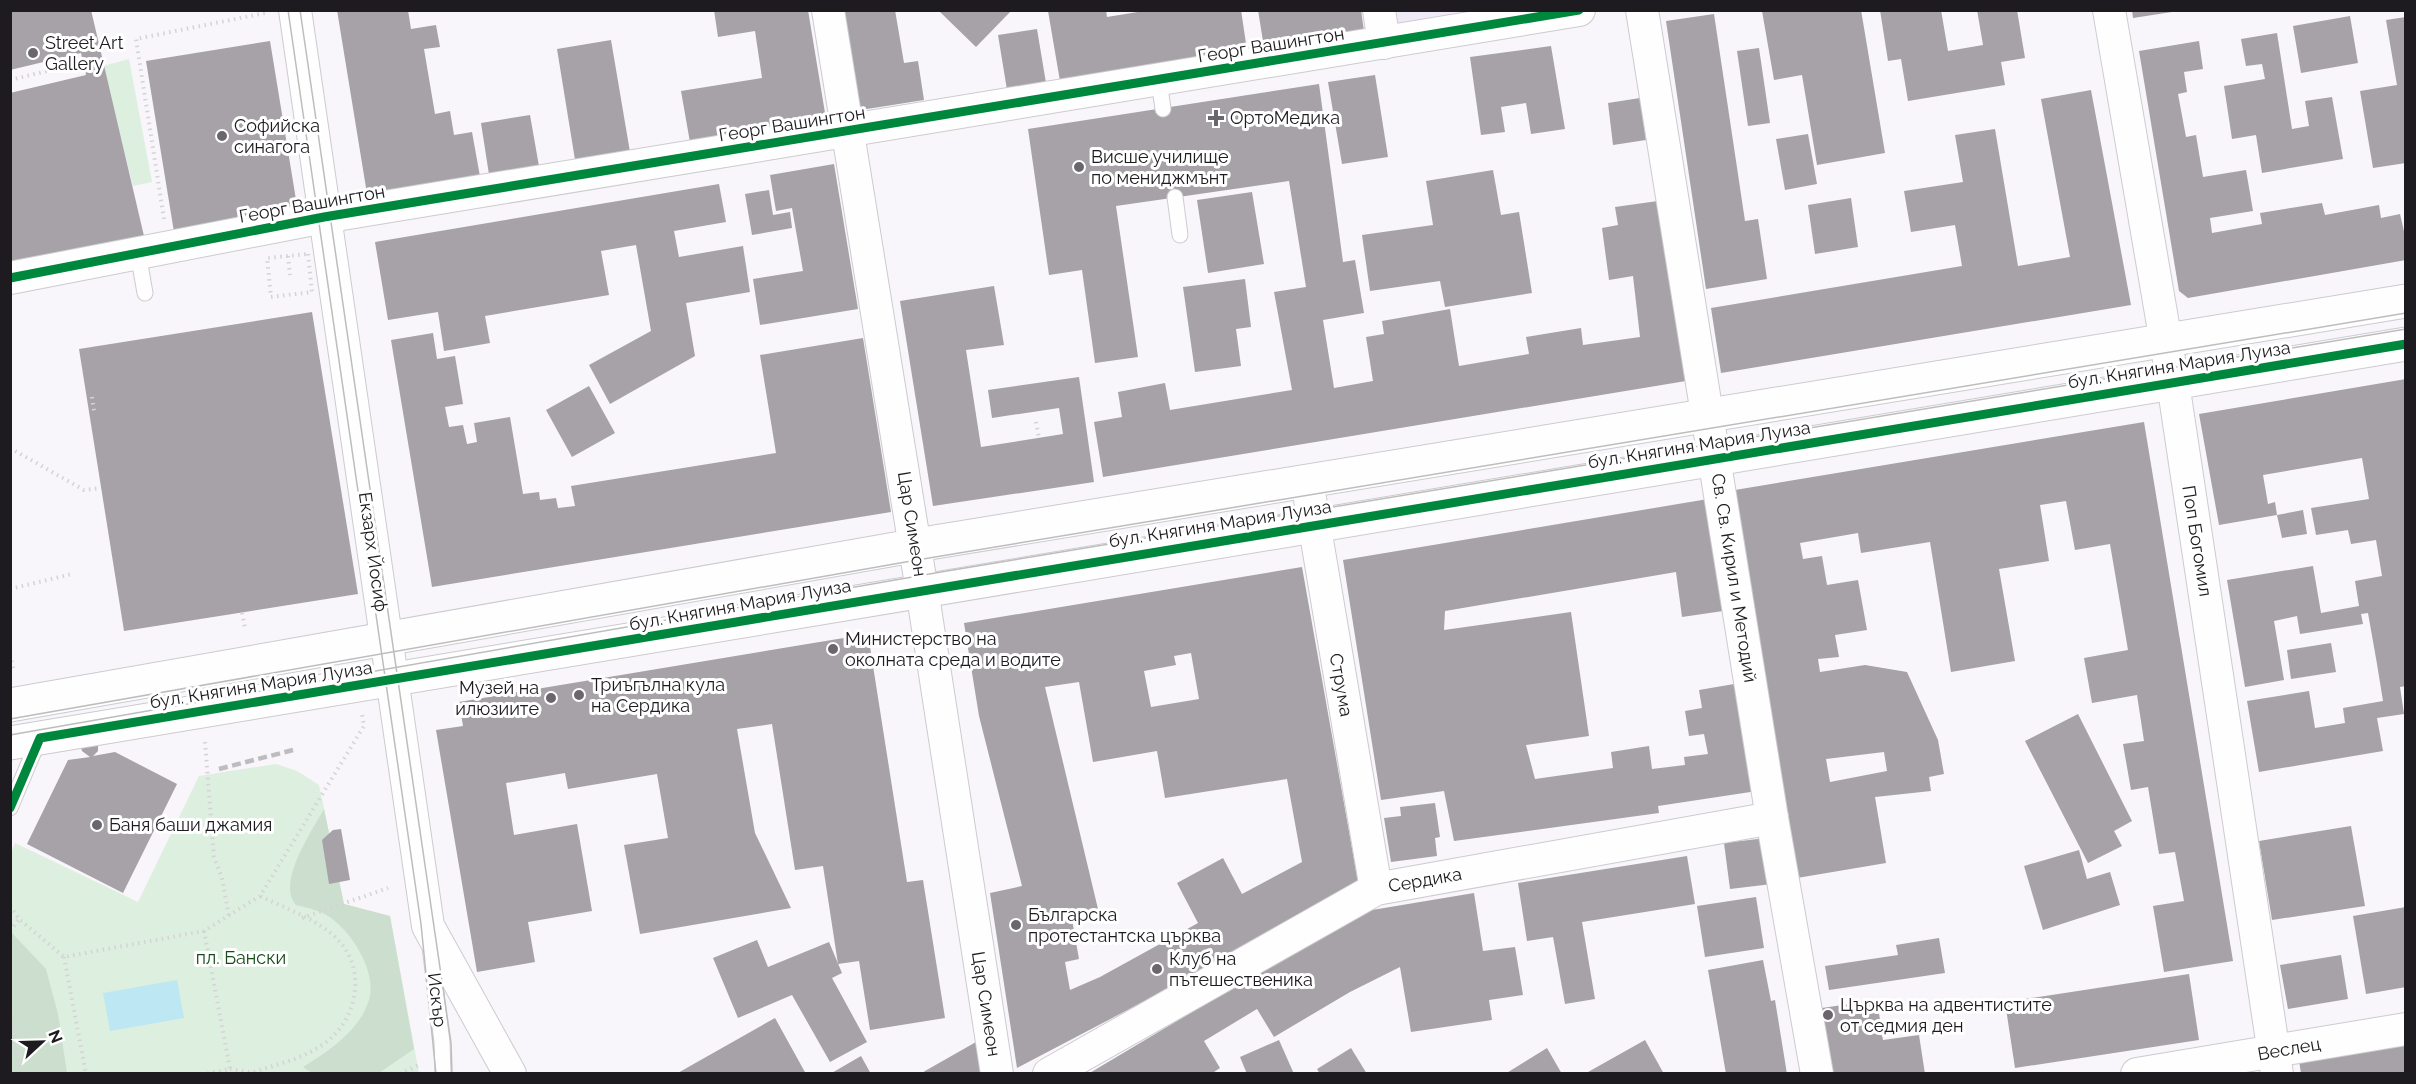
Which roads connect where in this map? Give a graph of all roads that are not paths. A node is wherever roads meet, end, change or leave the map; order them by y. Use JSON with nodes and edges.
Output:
{"nodes":[{"id":1,"x":295,"y":10,"type":"edge"},
{"id":2,"x":828,"y":10,"type":"edge"},
{"id":3,"x":1379,"y":10,"type":"edge"},
{"id":4,"x":1579,"y":10,"type":"edge"},
{"id":5,"x":1642,"y":10,"type":"edge"},
{"id":6,"x":2109,"y":10,"type":"edge"},
{"id":7,"x":1384,"y":43,"type":"junction"},
{"id":8,"x":848,"y":131,"type":"junction"},
{"id":9,"x":1175,"y":197,"type":"dead end"},
{"id":10,"x":324,"y":217,"type":"junction"},
{"id":11,"x":1180,"y":235,"type":"dead end"},
{"id":12,"x":138,"y":253,"type":"junction"},
{"id":13,"x":10,"y":278,"type":"edge"},
{"id":14,"x":145,"y":293,"type":"dead end"},
{"id":15,"x":2406,"y":301,"type":"edge"},
{"id":16,"x":2166,"y":340,"type":"junction"},
{"id":17,"x":2406,"y":344,"type":"edge"},
{"id":18,"x":2173,"y":383,"type":"junction"},
{"id":19,"x":1708,"y":414,"type":"junction"},
{"id":20,"x":1716,"y":459,"type":"junction"},
{"id":21,"x":1307,"y":481,"type":"junction"},
{"id":22,"x":1314,"y":526,"type":"junction"},
{"id":23,"x":915,"y":546,"type":"junction"},
{"id":24,"x":922,"y":591,"type":"junction"},
{"id":25,"x":386,"y":639,"type":"junction"},
{"id":26,"x":392,"y":680,"type":"junction"},
{"id":27,"x":10,"y":705,"type":"edge"},
{"id":28,"x":25,"y":740,"type":"edge"},
{"id":29,"x":10,"y":808,"type":"edge"},
{"id":30,"x":1772,"y":818,"type":"junction"},
{"id":31,"x":1376,"y":889,"type":"junction"},
{"id":32,"x":428,"y":926,"type":"junction"},
{"id":33,"x":2406,"y":1029,"type":"edge"},
{"id":34,"x":2276,"y":1063,"type":"edge"},
{"id":35,"x":443,"y":1074,"type":"edge"},
{"id":36,"x":510,"y":1074,"type":"edge"},
{"id":37,"x":997,"y":1074,"type":"edge"},
{"id":38,"x":1049,"y":1074,"type":"edge"},
{"id":39,"x":1816,"y":1074,"type":"edge"},
{"id":40,"x":2137,"y":1074,"type":"edge"}],
"edges":[{"from":1,"to":10,"type":"street","name":"Екзарх Йосиф"},
{"from":2,"to":8,"type":"street","name":"Цар Симеон"},
{"from":3,"to":7,"type":"street"},
{"from":4,"to":7,"type":"street","name":"Георг Вашингтон"},
{"from":5,"to":19,"type":"street","name":"Св. Св. Кирил и Методий"},
{"from":6,"to":16,"type":"street","name":"Поп Богомил"},
{"from":7,"to":8,"type":"street","name":"Георг Вашингтон"},
{"from":8,"to":10,"type":"street","name":"Георг Вашингтон"},
{"from":8,"to":23,"type":"street","name":"Цар Симеон"},
{"from":9,"to":11,"type":"lane"},
{"from":10,"to":12,"type":"street","name":"Георг Вашингтон"},
{"from":10,"to":25,"type":"street","name":"Екзарх Йосиф"},
{"from":12,"to":13,"type":"street","name":"Георг Вашингтон"},
{"from":12,"to":14,"type":"lane"},
{"from":15,"to":16,"type":"main road","name":"бул. Княгиня Мария Луиза"},
{"from":16,"to":18,"type":"street","name":"Поп Богомил"},
{"from":16,"to":19,"type":"main road","name":"бул. Княгиня Мария Луиза"},
{"from":17,"to":18,"type":"main road","name":"бул. Княгиня Мария Луиза"},
{"from":18,"to":20,"type":"main road","name":"бул. Княгиня Мария Луиза"},
{"from":18,"to":34,"type":"street","name":"Поп Богомил"},
{"from":19,"to":20,"type":"street","name":"Св. Св. Кирил и Методий"},
{"from":19,"to":21,"type":"main road","name":"бул. Княгиня Мария Луиза"},
{"from":20,"to":22,"type":"main road","name":"бул. Княгиня Мария Луиза"},
{"from":20,"to":30,"type":"street","name":"Св. Св. Кирил и Методий"},
{"from":21,"to":22,"type":"street","name":"Струма"},
{"from":21,"to":23,"type":"main road","name":"бул. Княгиня Мария Луиза"},
{"from":22,"to":24,"type":"main road","name":"бул. Княгиня Мария Луиза"},
{"from":22,"to":31,"type":"street","name":"Струма"},
{"from":23,"to":24,"type":"street","name":"Цар Симеон"},
{"from":23,"to":25,"type":"main road","name":"бул. Княгиня Мария Луиза"},
{"from":24,"to":26,"type":"main road","name":"бул. Княгиня Мария Луиза"},
{"from":24,"to":37,"type":"street","name":"Цар Симеон"},
{"from":25,"to":26,"type":"street","name":"Екзарх Йосиф"},
{"from":25,"to":27,"type":"main road","name":"бул. Княгиня Мария Луиза"},
{"from":26,"to":28,"type":"main road","name":"бул. Княгиня Мария Луиза"},
{"from":26,"to":32,"type":"street","name":"Екзарх Йосиф"},
{"from":28,"to":29,"type":"lane"},
{"from":30,"to":31,"type":"street","name":"Сердика"},
{"from":30,"to":39,"type":"street","name":"Св. Св. Кирил и Методий"},
{"from":31,"to":38,"type":"street","name":"Сердика"},
{"from":32,"to":35,"type":"lane","name":"Искър"},
{"from":32,"to":36,"type":"street","name":"Екзарх Йосиф"},
{"from":33,"to":34,"type":"street","name":"Веслец"},
{"from":34,"to":40,"type":"street","name":"Веслец"}]}
